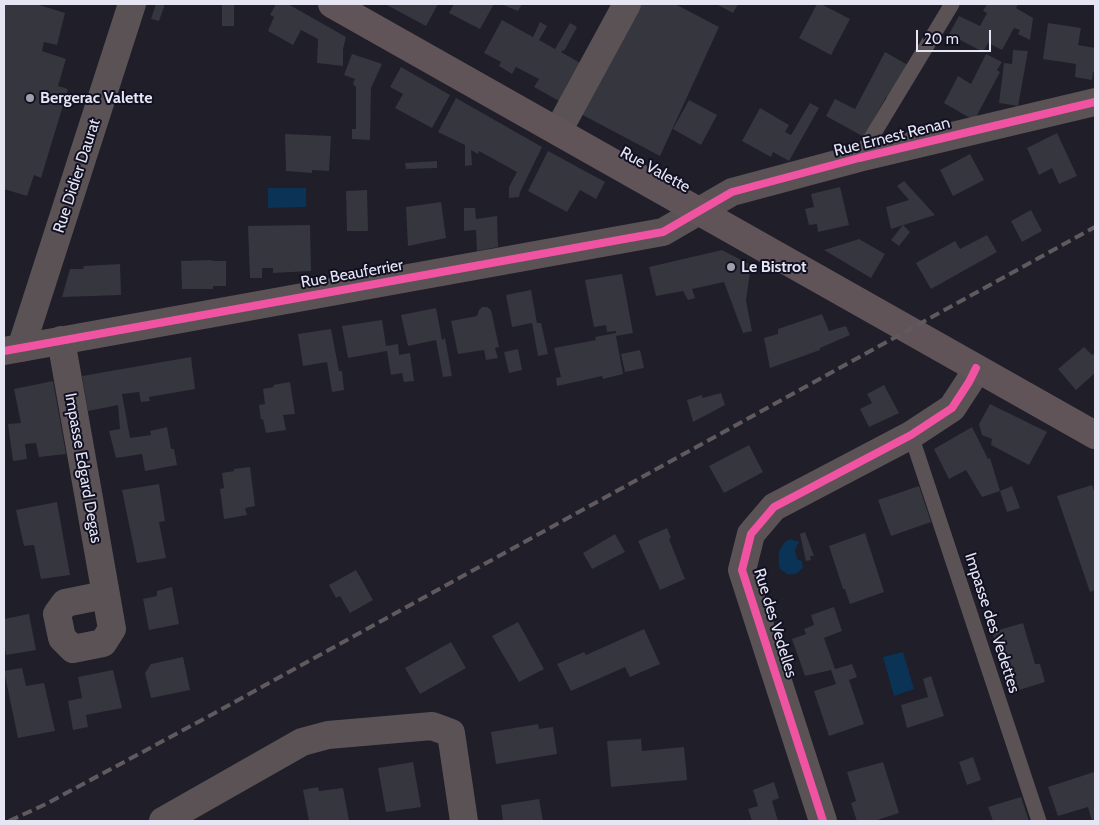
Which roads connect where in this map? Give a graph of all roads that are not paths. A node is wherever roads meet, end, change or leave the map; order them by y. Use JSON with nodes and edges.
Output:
{"nodes":[{"id":1,"x":132,"y":4,"type":"edge"},
{"id":2,"x":332,"y":4,"type":"edge"},
{"id":3,"x":628,"y":4,"type":"edge"},
{"id":4,"x":952,"y":4,"type":"edge"},
{"id":5,"x":1095,"y":102,"type":"edge"},
{"id":6,"x":558,"y":131,"type":"junction"},
{"id":7,"x":859,"y":158,"type":"junction"},
{"id":8,"x":700,"y":212,"type":"junction"},
{"id":9,"x":61,"y":340,"type":"junction"},
{"id":10,"x":12,"y":349,"type":"edge"},
{"id":11,"x":976,"y":368,"type":"junction"},
{"id":12,"x":1095,"y":434,"type":"edge"},
{"id":13,"x":911,"y":435,"type":"junction"},
{"id":14,"x":105,"y":595,"type":"dead end"},
{"id":15,"x":163,"y":821,"type":"edge"},
{"id":16,"x":464,"y":821,"type":"edge"},
{"id":17,"x":823,"y":821,"type":"edge"},
{"id":18,"x":1039,"y":821,"type":"edge"}],
"edges":[{"from":1,"to":10,"type":"street","name":"Rue Didier Daurat"},
{"from":2,"to":6,"type":"main road","name":"Rue Valette"},
{"from":3,"to":6,"type":"street"},
{"from":4,"to":7,"type":"lane"},
{"from":5,"to":7,"type":"street","name":"Rue Ernest Renan"},
{"from":6,"to":8,"type":"main road","name":"Rue Valette"},
{"from":7,"to":8,"type":"street","name":"Rue Ernest Renan"},
{"from":8,"to":9,"type":"street","name":"Rue Beauferrier"},
{"from":8,"to":11,"type":"main road","name":"Rue Valette"},
{"from":9,"to":10,"type":"street","name":"Rue Beauferrier"},
{"from":9,"to":14,"type":"street","name":"Impasse Edgard Degas"},
{"from":11,"to":12,"type":"main road","name":"Rue Valette"},
{"from":11,"to":13,"type":"street","name":"Rue des Vedelles"},
{"from":13,"to":17,"type":"street","name":"Rue des Vedelles"},
{"from":13,"to":18,"type":"lane","name":"Impasse des Vedettes"},
{"from":15,"to":16,"type":"street"}]}
